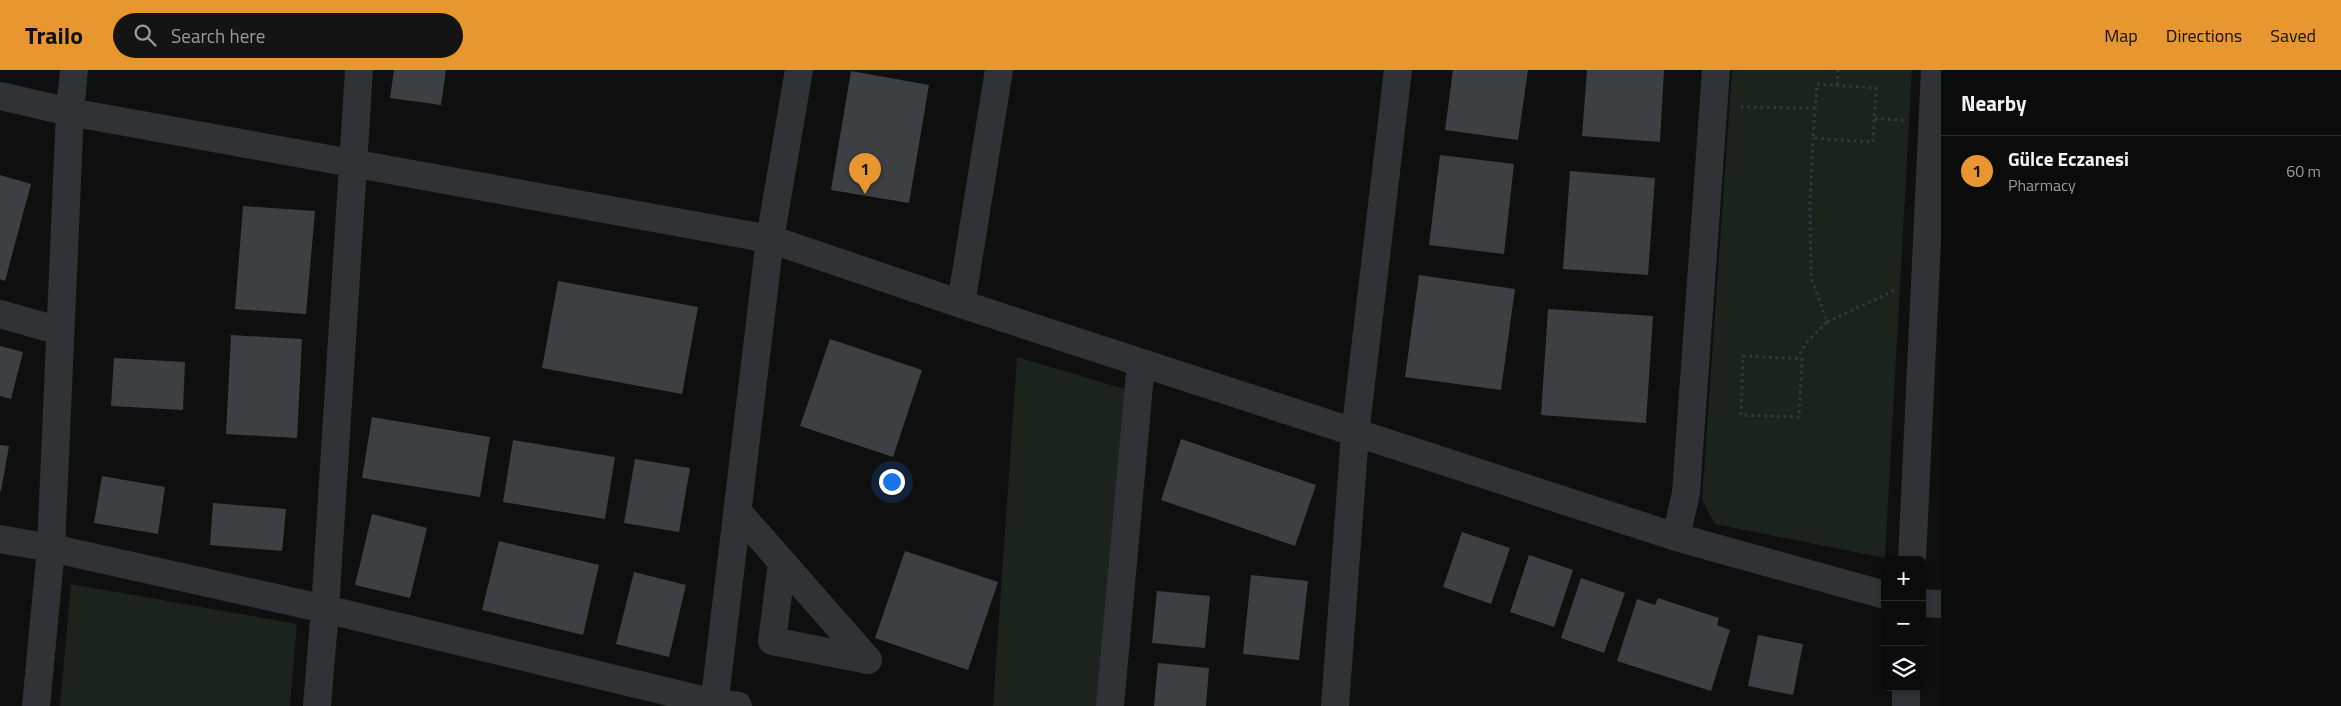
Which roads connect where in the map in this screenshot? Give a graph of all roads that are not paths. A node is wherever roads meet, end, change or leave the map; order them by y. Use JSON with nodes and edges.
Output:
{"nodes":[{"id":1,"x":74,"y":70,"type":"edge"},
{"id":2,"x":359,"y":70,"type":"edge"},
{"id":3,"x":799,"y":70,"type":"edge"},
{"id":4,"x":999,"y":70,"type":"edge"},
{"id":5,"x":1398,"y":70,"type":"edge"},
{"id":6,"x":1716,"y":70,"type":"edge"},
{"id":7,"x":1935,"y":70,"type":"edge"},
{"id":8,"x":0,"y":96,"type":"edge"},
{"id":9,"x":70,"y":112,"type":"junction"},
{"id":10,"x":352,"y":162,"type":"junction"},
{"id":11,"x":770,"y":239,"type":"junction"},
{"id":12,"x":1930,"y":291,"type":"edge"},
{"id":13,"x":961,"y":304,"type":"junction"},
{"id":14,"x":0,"y":314,"type":"edge"},
{"id":15,"x":60,"y":331,"type":"junction"},
{"id":16,"x":1141,"y":363,"type":"junction"},
{"id":17,"x":1354,"y":434,"type":"junction"},
{"id":18,"x":738,"y":512,"type":"junction"},
{"id":19,"x":1676,"y":537,"type":"junction"},
{"id":20,"x":0,"y":539,"type":"edge"},
{"id":21,"x":51,"y":548,"type":"junction"},
{"id":22,"x":1912,"y":556,"type":"edge"},
{"id":23,"x":782,"y":563,"type":"dead end"},
{"id":24,"x":1881,"y":594,"type":"edge"},
{"id":25,"x":1926,"y":603,"type":"edge"},
{"id":26,"x":1941,"y":604,"type":"edge"},
{"id":27,"x":325,"y":608,"type":"junction"},
{"id":28,"x":1906,"y":691,"type":"edge"},
{"id":29,"x":722,"y":705,"type":"edge"},
{"id":30,"x":36,"y":706,"type":"edge"},
{"id":31,"x":316,"y":706,"type":"edge"},
{"id":32,"x":1110,"y":706,"type":"edge"},
{"id":33,"x":1335,"y":706,"type":"edge"},
{"id":34,"x":1906,"y":706,"type":"edge"}],
"edges":[{"from":1,"to":9,"type":"street"},
{"from":2,"to":10,"type":"street"},
{"from":3,"to":11,"type":"street"},
{"from":4,"to":13,"type":"street"},
{"from":5,"to":17,"type":"street"},
{"from":6,"to":19,"type":"street"},
{"from":7,"to":12,"type":"street"},
{"from":8,"to":9,"type":"street"},
{"from":9,"to":10,"type":"street"},
{"from":9,"to":15,"type":"street"},
{"from":10,"to":11,"type":"street"},
{"from":10,"to":27,"type":"street"},
{"from":11,"to":13,"type":"street"},
{"from":11,"to":18,"type":"street"},
{"from":12,"to":22,"type":"street"},
{"from":13,"to":16,"type":"street"},
{"from":14,"to":15,"type":"street"},
{"from":15,"to":21,"type":"street"},
{"from":16,"to":17,"type":"street"},
{"from":16,"to":32,"type":"street"},
{"from":17,"to":19,"type":"street"},
{"from":17,"to":33,"type":"street"},
{"from":18,"to":23,"type":"street"},
{"from":18,"to":29,"type":"street"},
{"from":19,"to":24,"type":"street"},
{"from":20,"to":21,"type":"street"},
{"from":21,"to":27,"type":"street"},
{"from":21,"to":30,"type":"street"},
{"from":25,"to":26,"type":"street"},
{"from":27,"to":29,"type":"street"},
{"from":27,"to":31,"type":"street"},
{"from":28,"to":34,"type":"street"}]}
